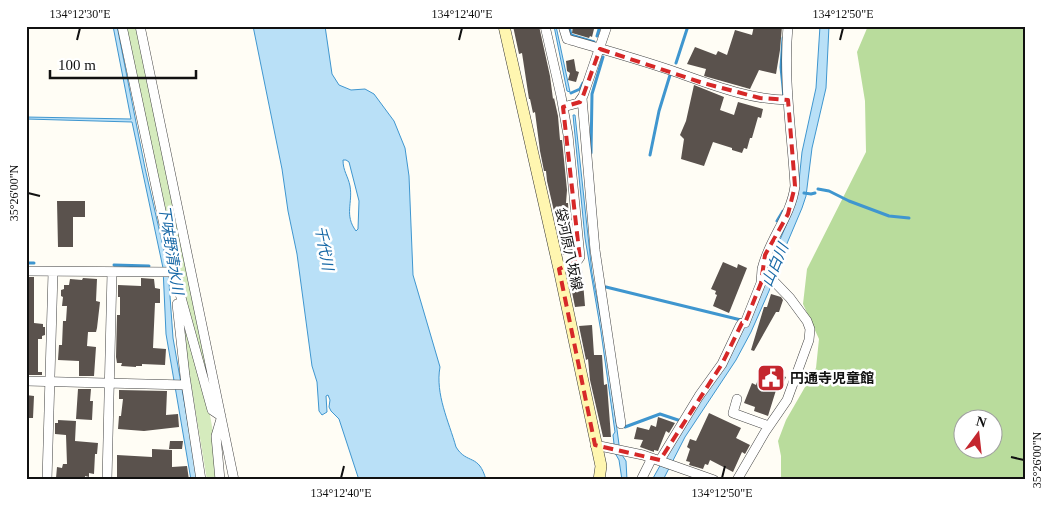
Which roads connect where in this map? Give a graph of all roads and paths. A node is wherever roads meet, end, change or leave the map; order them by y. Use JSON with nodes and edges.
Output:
{"nodes":[{"id":1,"x":122,"y":26,"type":"edge"},
{"id":2,"x":140,"y":26,"type":"edge"},
{"id":3,"x":504,"y":26,"type":"edge"},
{"id":4,"x":545,"y":26,"type":"edge"},
{"id":5,"x":563,"y":26,"type":"edge"},
{"id":6,"x":607,"y":26,"type":"edge"},
{"id":7,"x":788,"y":26,"type":"edge"},
{"id":8,"x":600,"y":50,"type":"junction"},
{"id":9,"x":582,"y":98,"type":"junction"},
{"id":10,"x":788,"y":100,"type":"junction"},
{"id":11,"x":563,"y":107,"type":"junction"},
{"id":12,"x":559,"y":269,"type":"junction"},
{"id":13,"x":763,"y":270,"type":"junction"},
{"id":14,"x":26,"y":271,"type":"edge"},
{"id":15,"x":53,"y":272,"type":"junction"},
{"id":16,"x":112,"y":272,"type":"junction"},
{"id":17,"x":174,"y":272,"type":"junction"},
{"id":18,"x":26,"y":381,"type":"edge"},
{"id":19,"x":51,"y":381,"type":"junction"},
{"id":20,"x":109,"y":383,"type":"junction"},
{"id":21,"x":186,"y":385,"type":"junction"},
{"id":22,"x":737,"y":399,"type":"dead end"},
{"id":23,"x":222,"y":416,"type":"junction"},
{"id":24,"x":621,"y":424,"type":"dead end"},
{"id":25,"x":769,"y":426,"type":"junction"},
{"id":26,"x":595,"y":445,"type":"junction"},
{"id":27,"x":658,"y":460,"type":"junction"},
{"id":28,"x":47,"y":480,"type":"edge"},
{"id":29,"x":107,"y":480,"type":"edge"},
{"id":30,"x":201,"y":480,"type":"edge"},
{"id":31,"x":220,"y":480,"type":"edge"},
{"id":32,"x":234,"y":480,"type":"edge"},
{"id":33,"x":599,"y":480,"type":"edge"},
{"id":34,"x":641,"y":480,"type":"edge"},
{"id":35,"x":714,"y":480,"type":"edge"},
{"id":36,"x":737,"y":480,"type":"edge"}],
"edges":[{"from":1,"to":17,"type":"street"},
{"from":2,"to":23,"type":"street"},
{"from":3,"to":12,"type":"main road","name":"袋河原八坂線"},
{"from":4,"to":11,"type":"street"},
{"from":5,"to":8,"type":"street"},
{"from":6,"to":8,"type":"street"},
{"from":7,"to":10,"type":"street"},
{"from":8,"to":9,"type":"street"},
{"from":8,"to":10,"type":"street"},
{"from":9,"to":11,"type":"street"},
{"from":9,"to":24,"type":"street"},
{"from":10,"to":13,"type":"street"},
{"from":11,"to":12,"type":"street"},
{"from":12,"to":26,"type":"main road","name":"袋河原八坂線"},
{"from":13,"to":25,"type":"street"},
{"from":13,"to":27,"type":"street"},
{"from":14,"to":15,"type":"street"},
{"from":15,"to":16,"type":"street"},
{"from":15,"to":19,"type":"street"},
{"from":16,"to":17,"type":"street"},
{"from":16,"to":20,"type":"street"},
{"from":17,"to":21,"type":"street"},
{"from":17,"to":23,"type":"street"},
{"from":18,"to":19,"type":"street"},
{"from":19,"to":20,"type":"street"},
{"from":19,"to":28,"type":"street"},
{"from":20,"to":21,"type":"street"},
{"from":20,"to":29,"type":"street"},
{"from":21,"to":30,"type":"street"},
{"from":22,"to":25,"type":"street"},
{"from":23,"to":31,"type":"street"},
{"from":23,"to":32,"type":"street"},
{"from":25,"to":36,"type":"street"},
{"from":26,"to":27,"type":"street"},
{"from":26,"to":33,"type":"main road","name":"袋河原八坂線"},
{"from":27,"to":34,"type":"street"},
{"from":27,"to":35,"type":"street"}]}
